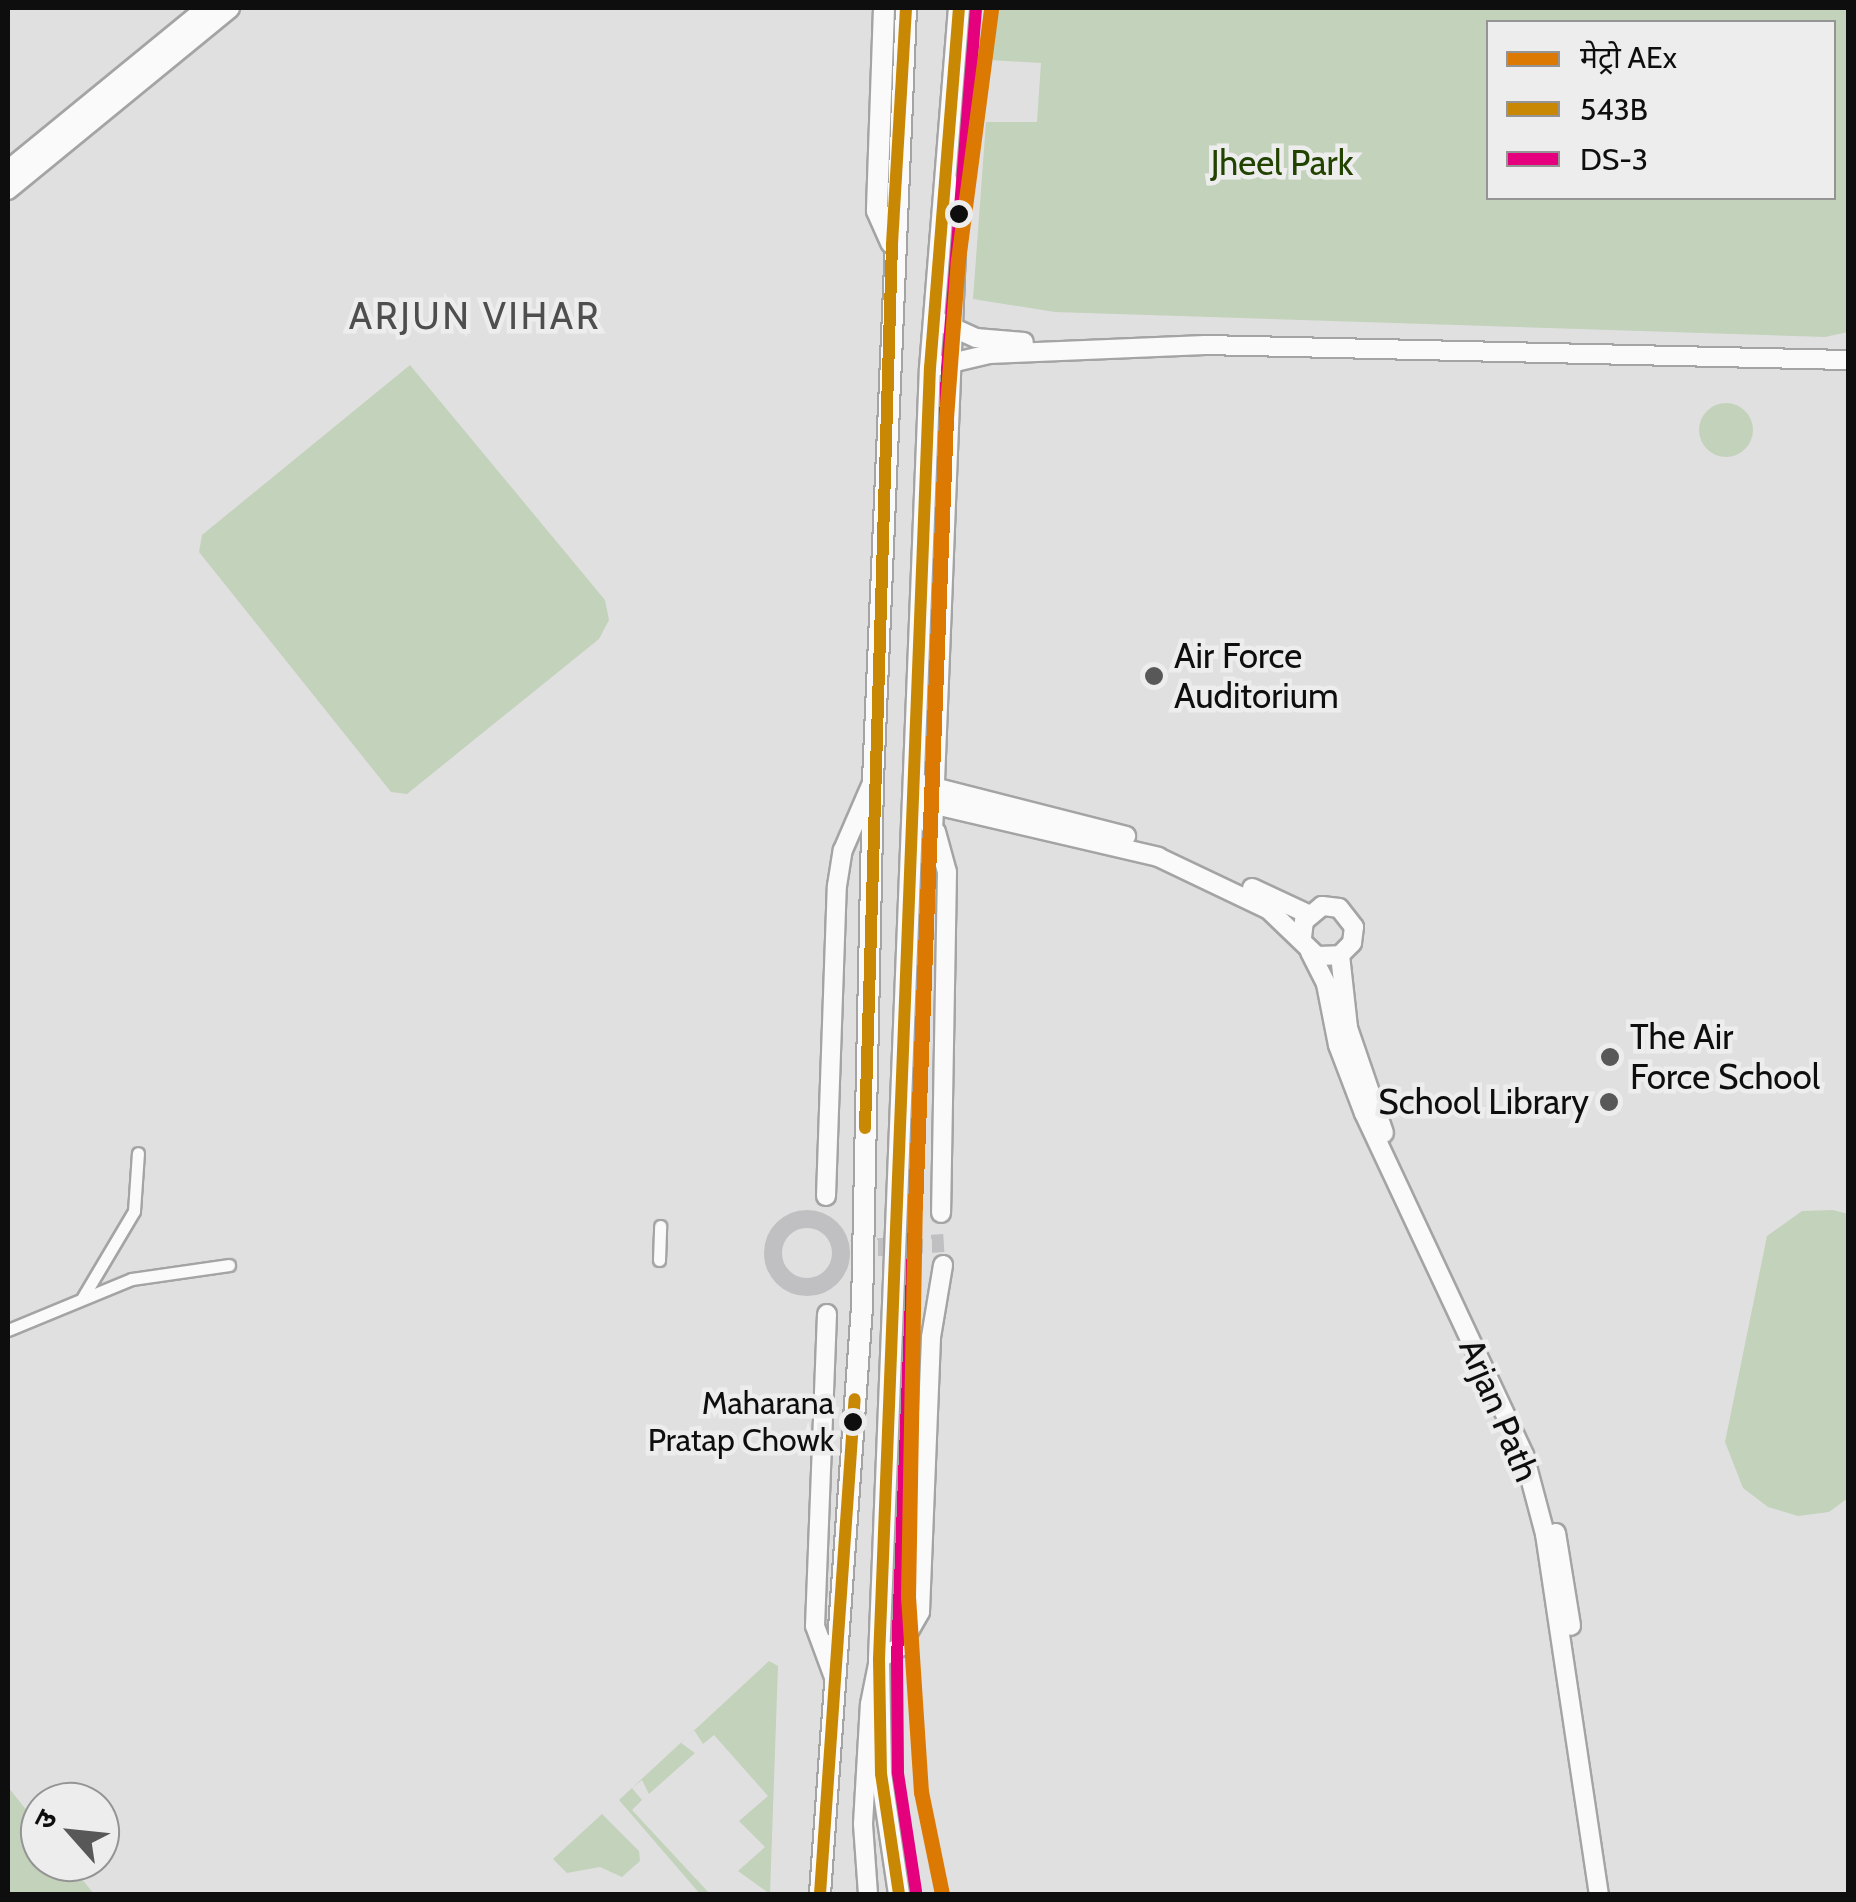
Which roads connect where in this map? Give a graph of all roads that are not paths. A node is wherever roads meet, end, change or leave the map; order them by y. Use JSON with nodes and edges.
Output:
{"nodes":[{"id":1,"x":206,"y":8,"type":"edge"},
{"id":2,"x":230,"y":8,"type":"edge"},
{"id":3,"x":884,"y":8,"type":"edge"},
{"id":4,"x":906,"y":8,"type":"edge"},
{"id":5,"x":958,"y":8,"type":"edge"},
{"id":6,"x":8,"y":170,"type":"edge"},
{"id":7,"x":8,"y":190,"type":"edge"},
{"id":8,"x":892,"y":244,"type":"junction"},
{"id":9,"x":944,"y":324,"type":"junction"},
{"id":10,"x":989,"y":347,"type":"junction"},
{"id":11,"x":1848,"y":352,"type":"edge"},
{"id":12,"x":1848,"y":360,"type":"edge"},
{"id":13,"x":941,"y":365,"type":"junction"},
{"id":14,"x":873,"y":780,"type":"junction"},
{"id":15,"x":914,"y":796,"type":"junction"},
{"id":16,"x":938,"y":796,"type":"junction"},
{"id":17,"x":936,"y":832,"type":"junction"},
{"id":18,"x":1308,"y":914,"type":"junction"},
{"id":19,"x":1306,"y":945,"type":"junction"},
{"id":20,"x":1340,"y":955,"type":"junction"},
{"id":21,"x":138,"y":1154,"type":"dead end"},
{"id":22,"x":826,"y":1196,"type":"dead end"},
{"id":23,"x":941,"y":1213,"type":"dead end"},
{"id":24,"x":660,"y":1226,"type":"dead end"},
{"id":25,"x":659,"y":1260,"type":"dead end"},
{"id":26,"x":229,"y":1265,"type":"dead end"},
{"id":27,"x":943,"y":1265,"type":"dead end"},
{"id":28,"x":83,"y":1297,"type":"junction"},
{"id":29,"x":826,"y":1314,"type":"dead end"},
{"id":30,"x":8,"y":1330,"type":"edge"},
{"id":31,"x":879,"y":1660,"type":"junction"},
{"id":32,"x":835,"y":1680,"type":"junction"},
{"id":33,"x":896,"y":1881,"type":"edge"},
{"id":34,"x":820,"y":1894,"type":"edge"},
{"id":35,"x":868,"y":1894,"type":"edge"},
{"id":36,"x":1599,"y":1894,"type":"edge"},
{"id":37,"x":1610,"y":1894,"type":"edge"}],
"edges":[{"from":1,"to":6,"type":"main road"},
{"from":2,"to":7,"type":"main road"},
{"from":3,"to":8,"type":"highway"},
{"from":4,"to":8,"type":"highway"},
{"from":5,"to":9,"type":"highway"},
{"from":8,"to":14,"type":"highway"},
{"from":9,"to":10,"type":"main road"},
{"from":9,"to":13,"type":"highway"},
{"from":10,"to":11,"type":"main road"},
{"from":10,"to":12,"type":"main road"},
{"from":10,"to":13,"type":"main road"},
{"from":13,"to":15,"type":"highway"},
{"from":13,"to":16,"type":"street"},
{"from":14,"to":22,"type":"main road"},
{"from":14,"to":32,"type":"highway"},
{"from":15,"to":16,"type":"main road","name":"Arjan Path"},
{"from":15,"to":17,"type":"main road"},
{"from":15,"to":31,"type":"highway"},
{"from":16,"to":17,"type":"street"},
{"from":16,"to":18,"type":"main road","name":"Arjan Path"},
{"from":16,"to":19,"type":"main road","name":"Arjan Path"},
{"from":17,"to":23,"type":"main road"},
{"from":18,"to":19,"type":"main road"},
{"from":18,"to":20,"type":"main road"},
{"from":19,"to":20,"type":"main road"},
{"from":19,"to":36,"type":"main road","name":"Arjan Path"},
{"from":20,"to":37,"type":"main road","name":"Arjan Path"},
{"from":21,"to":28,"type":"street"},
{"from":24,"to":25,"type":"street"},
{"from":26,"to":28,"type":"street"},
{"from":27,"to":31,"type":"main road"},
{"from":28,"to":30,"type":"street"},
{"from":29,"to":32,"type":"main road"},
{"from":31,"to":33,"type":"highway"},
{"from":31,"to":35,"type":"main road"},
{"from":32,"to":34,"type":"highway"}]}
